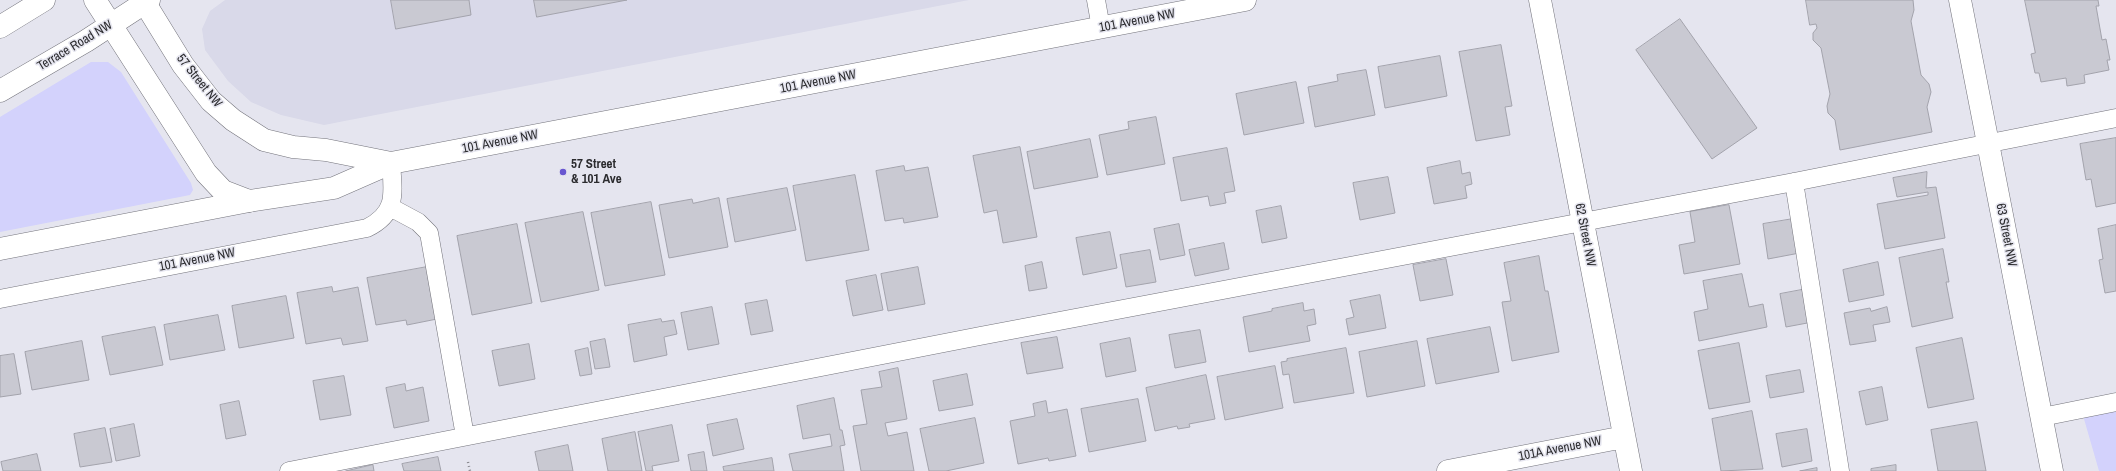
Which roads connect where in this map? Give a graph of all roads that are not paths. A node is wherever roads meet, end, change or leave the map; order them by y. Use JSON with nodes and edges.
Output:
{"nodes":[{"id":1,"x":44,"y":0,"type":"edge"},
{"id":2,"x":95,"y":0,"type":"edge"},
{"id":3,"x":1096,"y":0,"type":"edge"},
{"id":4,"x":1245,"y":0,"type":"edge"},
{"id":5,"x":1540,"y":0,"type":"edge"},
{"id":6,"x":1960,"y":0,"type":"edge"},
{"id":7,"x":146,"y":1,"type":"edge"},
{"id":8,"x":111,"y":25,"type":"junction"},
{"id":9,"x":0,"y":27,"type":"edge"},
{"id":10,"x":1101,"y":28,"type":"junction"},
{"id":11,"x":0,"y":91,"type":"edge"},
{"id":12,"x":2116,"y":118,"type":"edge"},
{"id":13,"x":1988,"y":144,"type":"junction"},
{"id":14,"x":391,"y":163,"type":"junction"},
{"id":15,"x":1794,"y":182,"type":"junction"},
{"id":16,"x":249,"y":201,"type":"junction"},
{"id":17,"x":390,"y":207,"type":"junction"},
{"id":18,"x":1582,"y":221,"type":"junction"},
{"id":19,"x":0,"y":249,"type":"edge"},
{"id":20,"x":0,"y":299,"type":"edge"},
{"id":21,"x":2116,"y":402,"type":"edge"},
{"id":22,"x":2042,"y":417,"type":"junction"},
{"id":23,"x":466,"y":436,"type":"junction"},
{"id":24,"x":1624,"y":437,"type":"junction"},
{"id":25,"x":289,"y":471,"type":"edge"},
{"id":26,"x":1448,"y":471,"type":"edge"},
{"id":27,"x":1631,"y":471,"type":"edge"},
{"id":28,"x":1840,"y":471,"type":"edge"},
{"id":29,"x":2052,"y":471,"type":"edge"}],
"edges":[{"from":1,"to":9,"type":"main road"},
{"from":2,"to":8,"type":"main road"},
{"from":3,"to":10,"type":"lane"},
{"from":4,"to":10,"type":"main road","name":"101 Avenue NW"},
{"from":5,"to":18,"type":"main road","name":"62 Street NW"},
{"from":6,"to":13,"type":"main road","name":"63 Street NW"},
{"from":7,"to":8,"type":"main road","name":"Terrace Road NW"},
{"from":7,"to":14,"type":"main road","name":"57 Street NW"},
{"from":8,"to":11,"type":"main road","name":"Terrace Road NW"},
{"from":8,"to":16,"type":"main road"},
{"from":10,"to":14,"type":"main road","name":"101 Avenue NW"},
{"from":12,"to":13,"type":"lane"},
{"from":13,"to":15,"type":"lane"},
{"from":13,"to":22,"type":"main road","name":"63 Street NW"},
{"from":14,"to":16,"type":"main road","name":"101 Avenue NW"},
{"from":14,"to":17,"type":"lane"},
{"from":15,"to":18,"type":"lane"},
{"from":15,"to":28,"type":"lane"},
{"from":16,"to":19,"type":"main road","name":"101 Avenue NW"},
{"from":17,"to":20,"type":"lane","name":"101 Avenue NW"},
{"from":17,"to":23,"type":"lane"},
{"from":18,"to":23,"type":"lane"},
{"from":18,"to":24,"type":"main road","name":"62 Street NW"},
{"from":21,"to":22,"type":"lane"},
{"from":22,"to":29,"type":"main road","name":"63 Street NW"},
{"from":23,"to":25,"type":"lane"},
{"from":24,"to":26,"type":"main road","name":"101A Avenue NW"},
{"from":24,"to":27,"type":"main road","name":"62 Street NW"}]}
